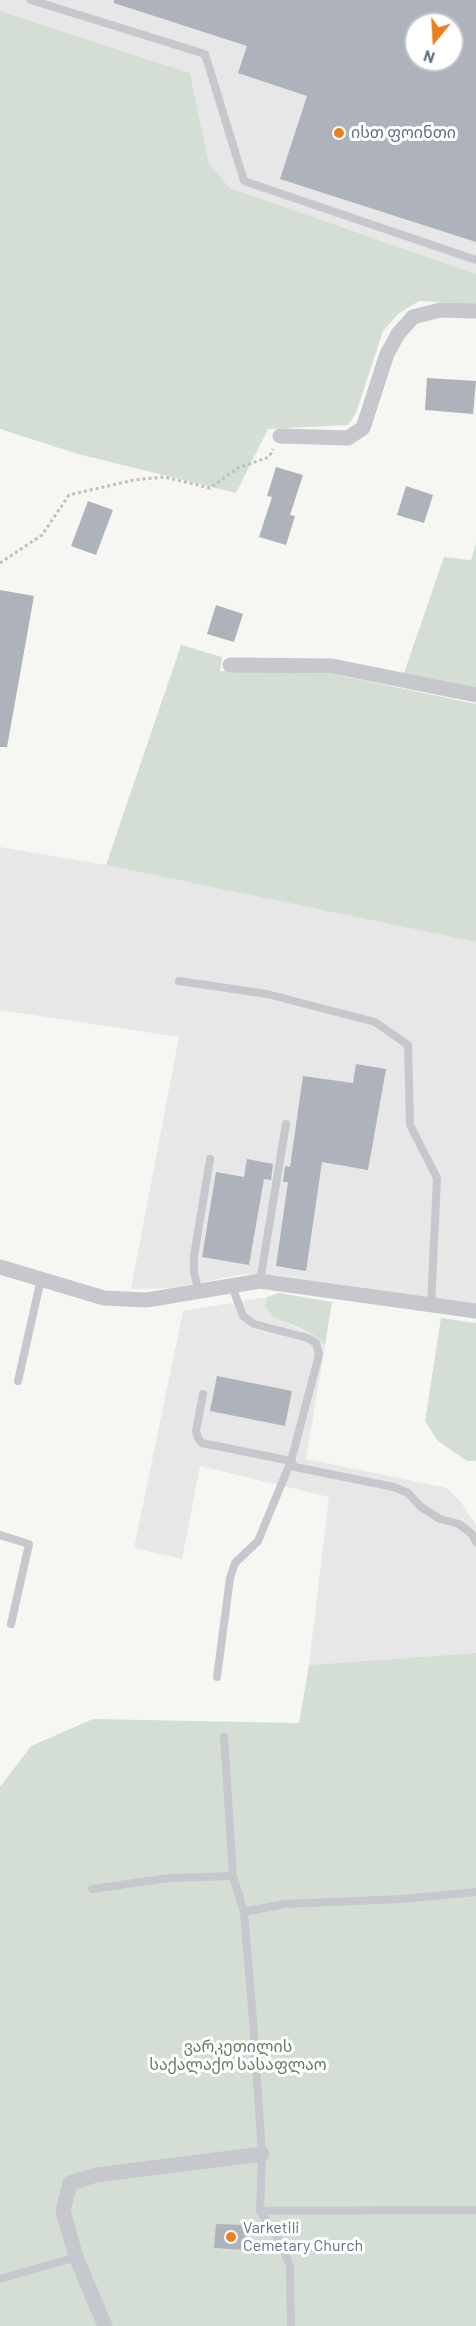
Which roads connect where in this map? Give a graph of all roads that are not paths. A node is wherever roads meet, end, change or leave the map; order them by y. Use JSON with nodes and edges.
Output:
{"nodes":[{"id":1,"x":31,"y":0,"type":"edge"},
{"id":2,"x":476,"y":260,"type":"edge"},
{"id":3,"x":476,"y":311,"type":"edge"},
{"id":4,"x":280,"y":436,"type":"road end"},
{"id":5,"x":230,"y":665,"type":"dead end"},
{"id":6,"x":476,"y":695,"type":"edge"},
{"id":7,"x":179,"y":981,"type":"dead end"},
{"id":8,"x":286,"y":1124,"type":"dead end"},
{"id":9,"x":210,"y":1160,"type":"dead end"},
{"id":10,"x":0,"y":1267,"type":"edge"},
{"id":11,"x":41,"y":1279,"type":"junction"},
{"id":12,"x":260,"y":1281,"type":"junction"},
{"id":13,"x":232,"y":1286,"type":"junction"},
{"id":14,"x":198,"y":1292,"type":"junction"},
{"id":15,"x":431,"y":1306,"type":"junction"},
{"id":16,"x":476,"y":1311,"type":"edge"},
{"id":17,"x":18,"y":1381,"type":"dead end"},
{"id":18,"x":203,"y":1394,"type":"dead end"},
{"id":19,"x":291,"y":1461,"type":"junction"},
{"id":20,"x":0,"y":1535,"type":"edge"},
{"id":21,"x":476,"y":1542,"type":"edge"},
{"id":22,"x":11,"y":1624,"type":"dead end"},
{"id":23,"x":217,"y":1677,"type":"dead end"},
{"id":24,"x":224,"y":1737,"type":"dead end"},
{"id":25,"x":233,"y":1876,"type":"junction"},
{"id":26,"x":92,"y":1888,"type":"dead end"},
{"id":27,"x":476,"y":1892,"type":"edge"},
{"id":28,"x":244,"y":1912,"type":"junction"},
{"id":29,"x":262,"y":2154,"type":"junction"},
{"id":30,"x":476,"y":2210,"type":"edge"},
{"id":31,"x":260,"y":2211,"type":"junction"},
{"id":32,"x":76,"y":2257,"type":"junction"},
{"id":33,"x":0,"y":2279,"type":"edge"},
{"id":34,"x":105,"y":2326,"type":"edge"},
{"id":35,"x":291,"y":2326,"type":"edge"}],
"edges":[{"from":1,"to":2,"type":"lane"},
{"from":3,"to":4,"type":"street"},
{"from":5,"to":6,"type":"street"},
{"from":7,"to":15,"type":"lane"},
{"from":8,"to":12,"type":"lane"},
{"from":9,"to":14,"type":"lane"},
{"from":10,"to":11,"type":"street"},
{"from":11,"to":14,"type":"street"},
{"from":11,"to":17,"type":"lane"},
{"from":12,"to":13,"type":"street"},
{"from":12,"to":15,"type":"street"},
{"from":13,"to":14,"type":"street"},
{"from":13,"to":19,"type":"lane"},
{"from":15,"to":16,"type":"street"},
{"from":18,"to":19,"type":"lane"},
{"from":19,"to":21,"type":"lane"},
{"from":19,"to":23,"type":"lane"},
{"from":20,"to":22,"type":"lane"},
{"from":24,"to":25,"type":"lane"},
{"from":25,"to":26,"type":"lane"},
{"from":25,"to":28,"type":"lane"},
{"from":27,"to":28,"type":"lane"},
{"from":28,"to":29,"type":"lane"},
{"from":29,"to":31,"type":"lane"},
{"from":29,"to":32,"type":"street"},
{"from":30,"to":31,"type":"lane"},
{"from":31,"to":35,"type":"lane"},
{"from":32,"to":33,"type":"lane"},
{"from":32,"to":34,"type":"street"}]}
